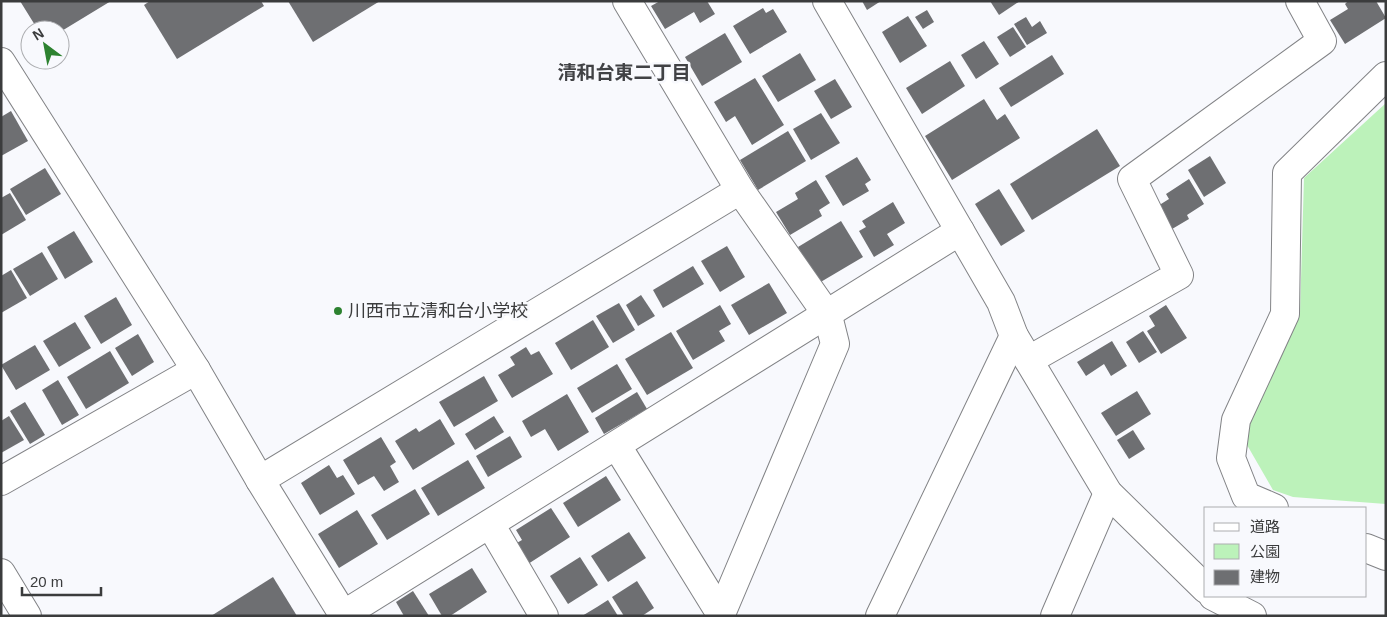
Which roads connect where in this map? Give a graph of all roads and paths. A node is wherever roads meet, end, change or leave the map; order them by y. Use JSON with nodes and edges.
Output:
{"nodes":[{"id":1,"x":627,"y":1,"type":"edge"},
{"id":2,"x":827,"y":1,"type":"edge"},
{"id":3,"x":1300,"y":1,"type":"edge"},
{"id":4,"x":1,"y":62,"type":"edge"},
{"id":5,"x":1386,"y":76,"type":"edge"},
{"id":6,"x":740,"y":190,"type":"junction"},
{"id":7,"x":960,"y":231,"type":"junction"},
{"id":8,"x":828,"y":316,"type":"junction"},
{"id":9,"x":1014,"y":336,"type":"junction"},
{"id":10,"x":1029,"y":360,"type":"junction"},
{"id":11,"x":196,"y":370,"type":"junction"},
{"id":12,"x":617,"y":446,"type":"junction"},
{"id":13,"x":1,"y":480,"type":"edge"},
{"id":14,"x":260,"y":480,"type":"junction"},
{"id":15,"x":1108,"y":493,"type":"junction"},
{"id":16,"x":1272,"y":507,"type":"edge"},
{"id":17,"x":490,"y":524,"type":"junction"},
{"id":18,"x":1367,"y":548,"type":"edge"},
{"id":19,"x":1386,"y":556,"type":"edge"},
{"id":20,"x":1,"y":573,"type":"edge"},
{"id":21,"x":1204,"y":587,"type":"edge"},
{"id":22,"x":1215,"y":597,"type":"edge"},
{"id":23,"x":344,"y":615,"type":"edge"},
{"id":24,"x":722,"y":615,"type":"edge"},
{"id":25,"x":27,"y":616,"type":"edge"},
{"id":26,"x":544,"y":616,"type":"edge"},
{"id":27,"x":880,"y":616,"type":"edge"},
{"id":28,"x":1055,"y":616,"type":"edge"},
{"id":29,"x":1252,"y":616,"type":"edge"}],
"edges":[{"from":1,"to":6,"type":"street"},
{"from":2,"to":7,"type":"street"},
{"from":3,"to":10,"type":"street"},
{"from":4,"to":11,"type":"street"},
{"from":5,"to":16,"type":"street"},
{"from":6,"to":8,"type":"street"},
{"from":6,"to":14,"type":"street"},
{"from":7,"to":8,"type":"street"},
{"from":7,"to":9,"type":"street"},
{"from":8,"to":12,"type":"street"},
{"from":8,"to":24,"type":"street"},
{"from":9,"to":10,"type":"street"},
{"from":9,"to":27,"type":"street"},
{"from":10,"to":15,"type":"street"},
{"from":11,"to":13,"type":"street"},
{"from":11,"to":14,"type":"street"},
{"from":12,"to":17,"type":"street"},
{"from":12,"to":24,"type":"street"},
{"from":14,"to":23,"type":"street"},
{"from":15,"to":21,"type":"street"},
{"from":15,"to":28,"type":"street"},
{"from":17,"to":23,"type":"street"},
{"from":17,"to":26,"type":"street"},
{"from":18,"to":19,"type":"street"},
{"from":20,"to":25,"type":"street"},
{"from":22,"to":29,"type":"street"}]}
